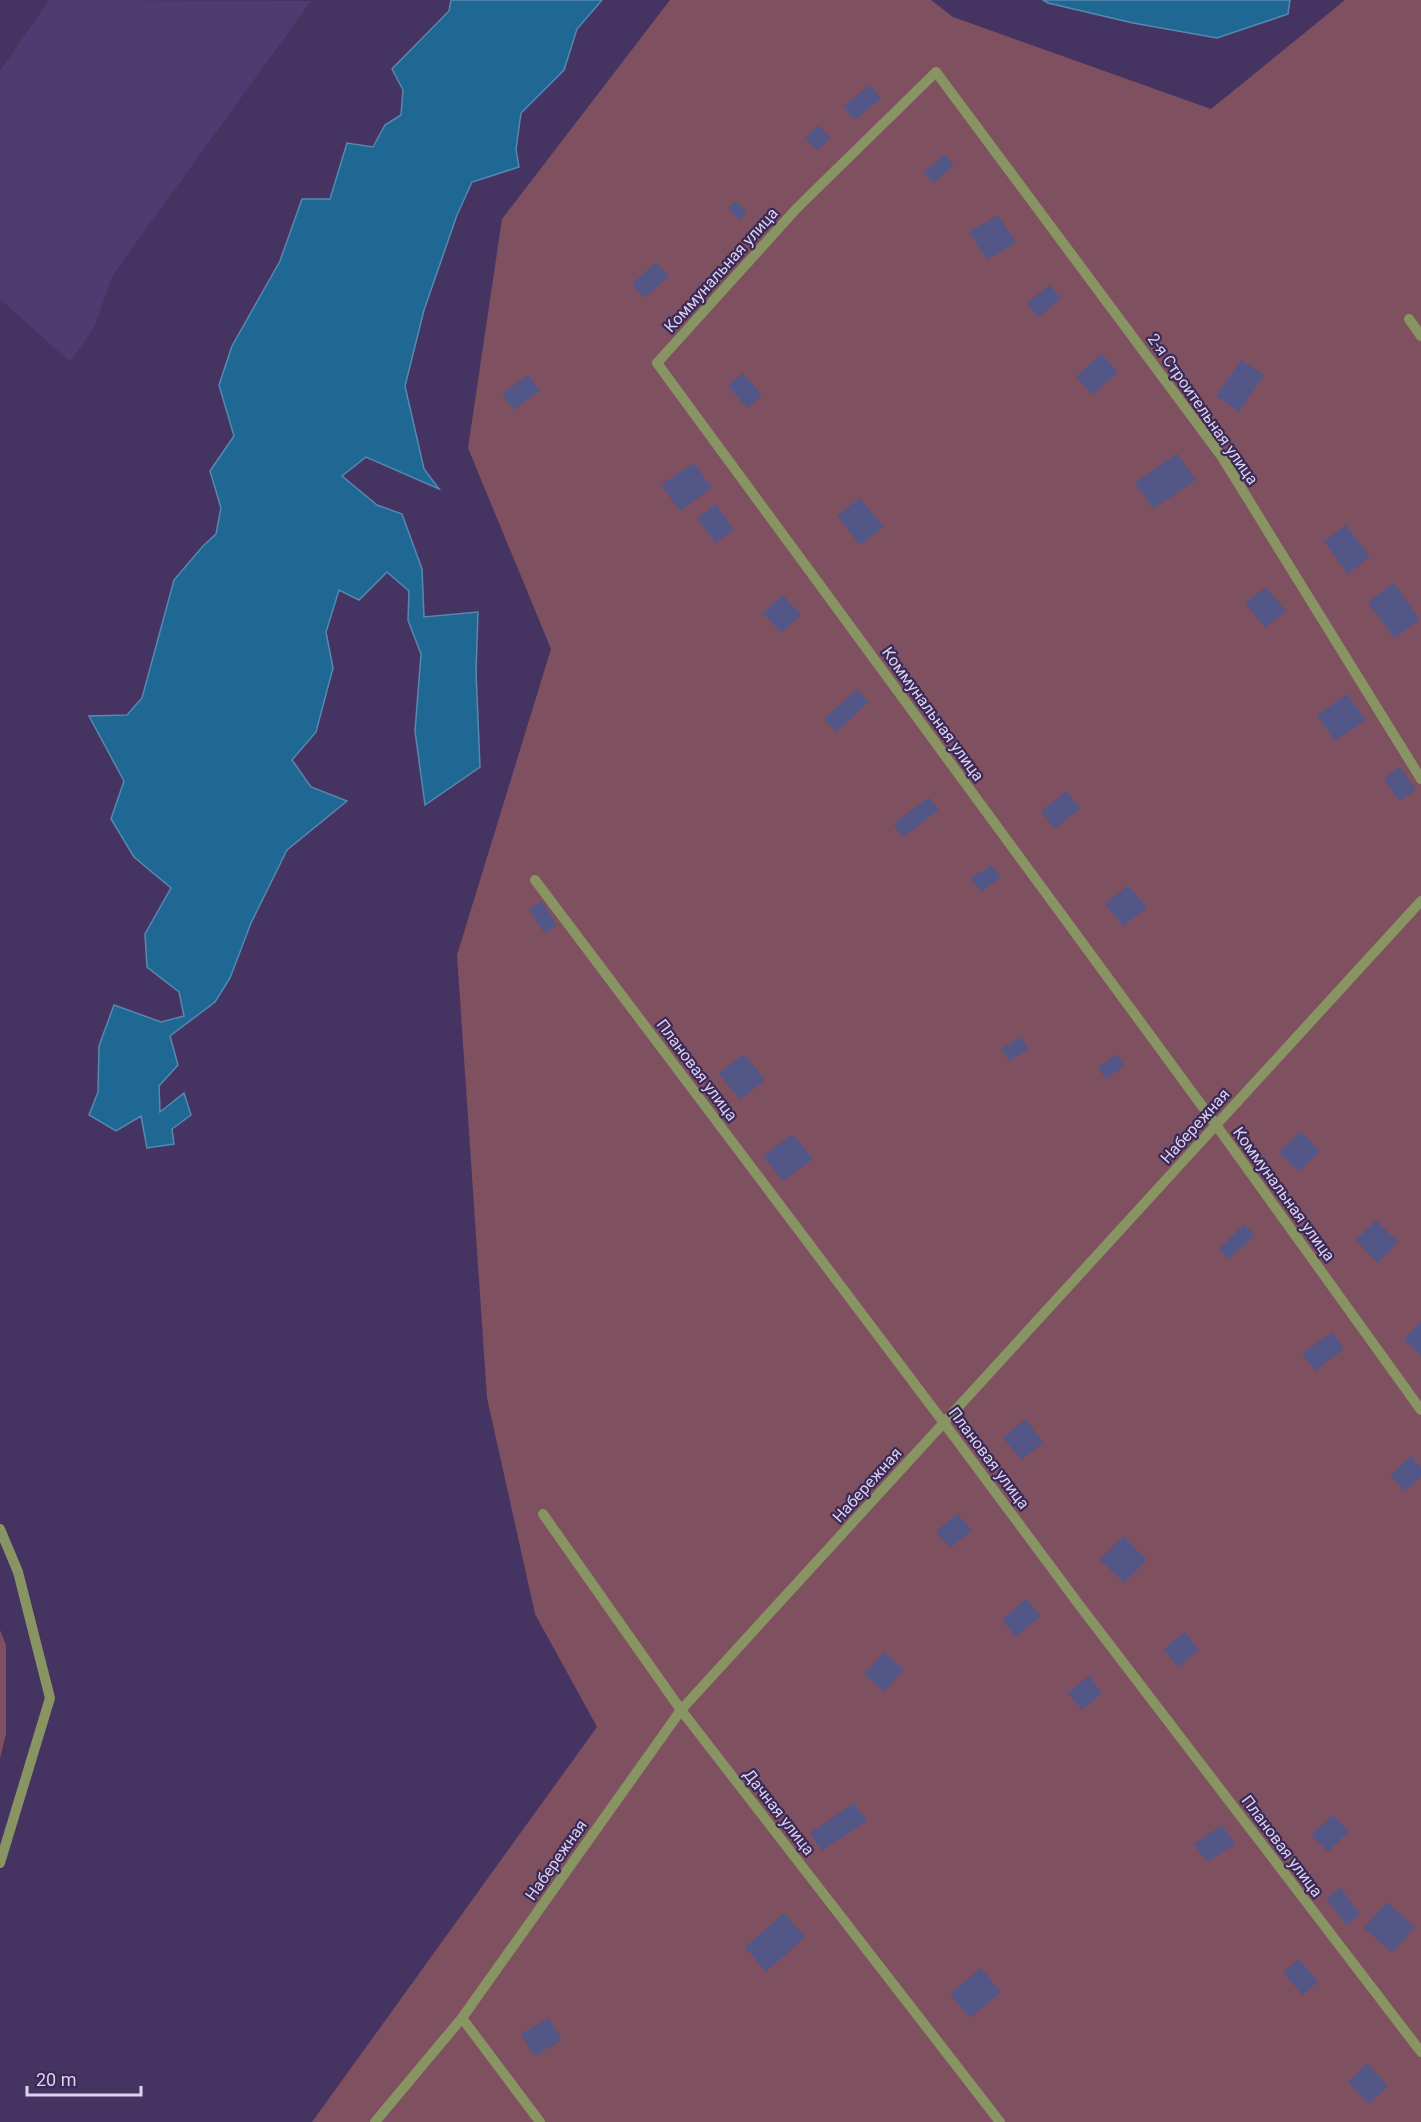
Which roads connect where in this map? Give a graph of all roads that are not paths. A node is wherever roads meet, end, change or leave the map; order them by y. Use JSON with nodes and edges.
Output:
{"nodes":[{"id":1,"x":936,"y":72,"type":"joint"},
{"id":2,"x":1409,"y":319,"type":"dead end"},
{"id":3,"x":1421,"y":336,"type":"edge"},
{"id":4,"x":1421,"y":779,"type":"edge"},
{"id":5,"x":535,"y":880,"type":"dead end"},
{"id":6,"x":1421,"y":901,"type":"edge"},
{"id":7,"x":1216,"y":1125,"type":"junction"},
{"id":8,"x":1421,"y":1410,"type":"edge"},
{"id":9,"x":944,"y":1423,"type":"junction"},
{"id":10,"x":543,"y":1514,"type":"dead end"},
{"id":11,"x":0,"y":1529,"type":"edge"},
{"id":12,"x":681,"y":1710,"type":"junction"},
{"id":13,"x":0,"y":1863,"type":"edge"},
{"id":14,"x":462,"y":2018,"type":"junction"},
{"id":15,"x":1421,"y":2052,"type":"edge"},
{"id":16,"x":375,"y":2122,"type":"edge"},
{"id":17,"x":540,"y":2122,"type":"edge"},
{"id":18,"x":1000,"y":2122,"type":"edge"}],
"edges":[{"from":1,"to":4,"type":"street","name":"2-я Строительная улица"},
{"from":1,"to":7,"type":"street","name":"Коммунальная улица"},
{"from":2,"to":3,"type":"street"},
{"from":5,"to":9,"type":"street","name":"Плановая улица"},
{"from":6,"to":7,"type":"street","name":"Набережная"},
{"from":7,"to":8,"type":"street","name":"Коммунальная улица"},
{"from":7,"to":9,"type":"street","name":"Набережная"},
{"from":9,"to":12,"type":"street","name":"Набережная"},
{"from":9,"to":15,"type":"street","name":"Плановая улица"},
{"from":10,"to":12,"type":"street","name":"Дачная улица"},
{"from":11,"to":13,"type":"street"},
{"from":12,"to":14,"type":"street","name":"Набережная"},
{"from":12,"to":18,"type":"street","name":"Дачная улица"},
{"from":14,"to":16,"type":"street","name":"Набережная"},
{"from":14,"to":17,"type":"street"}]}
